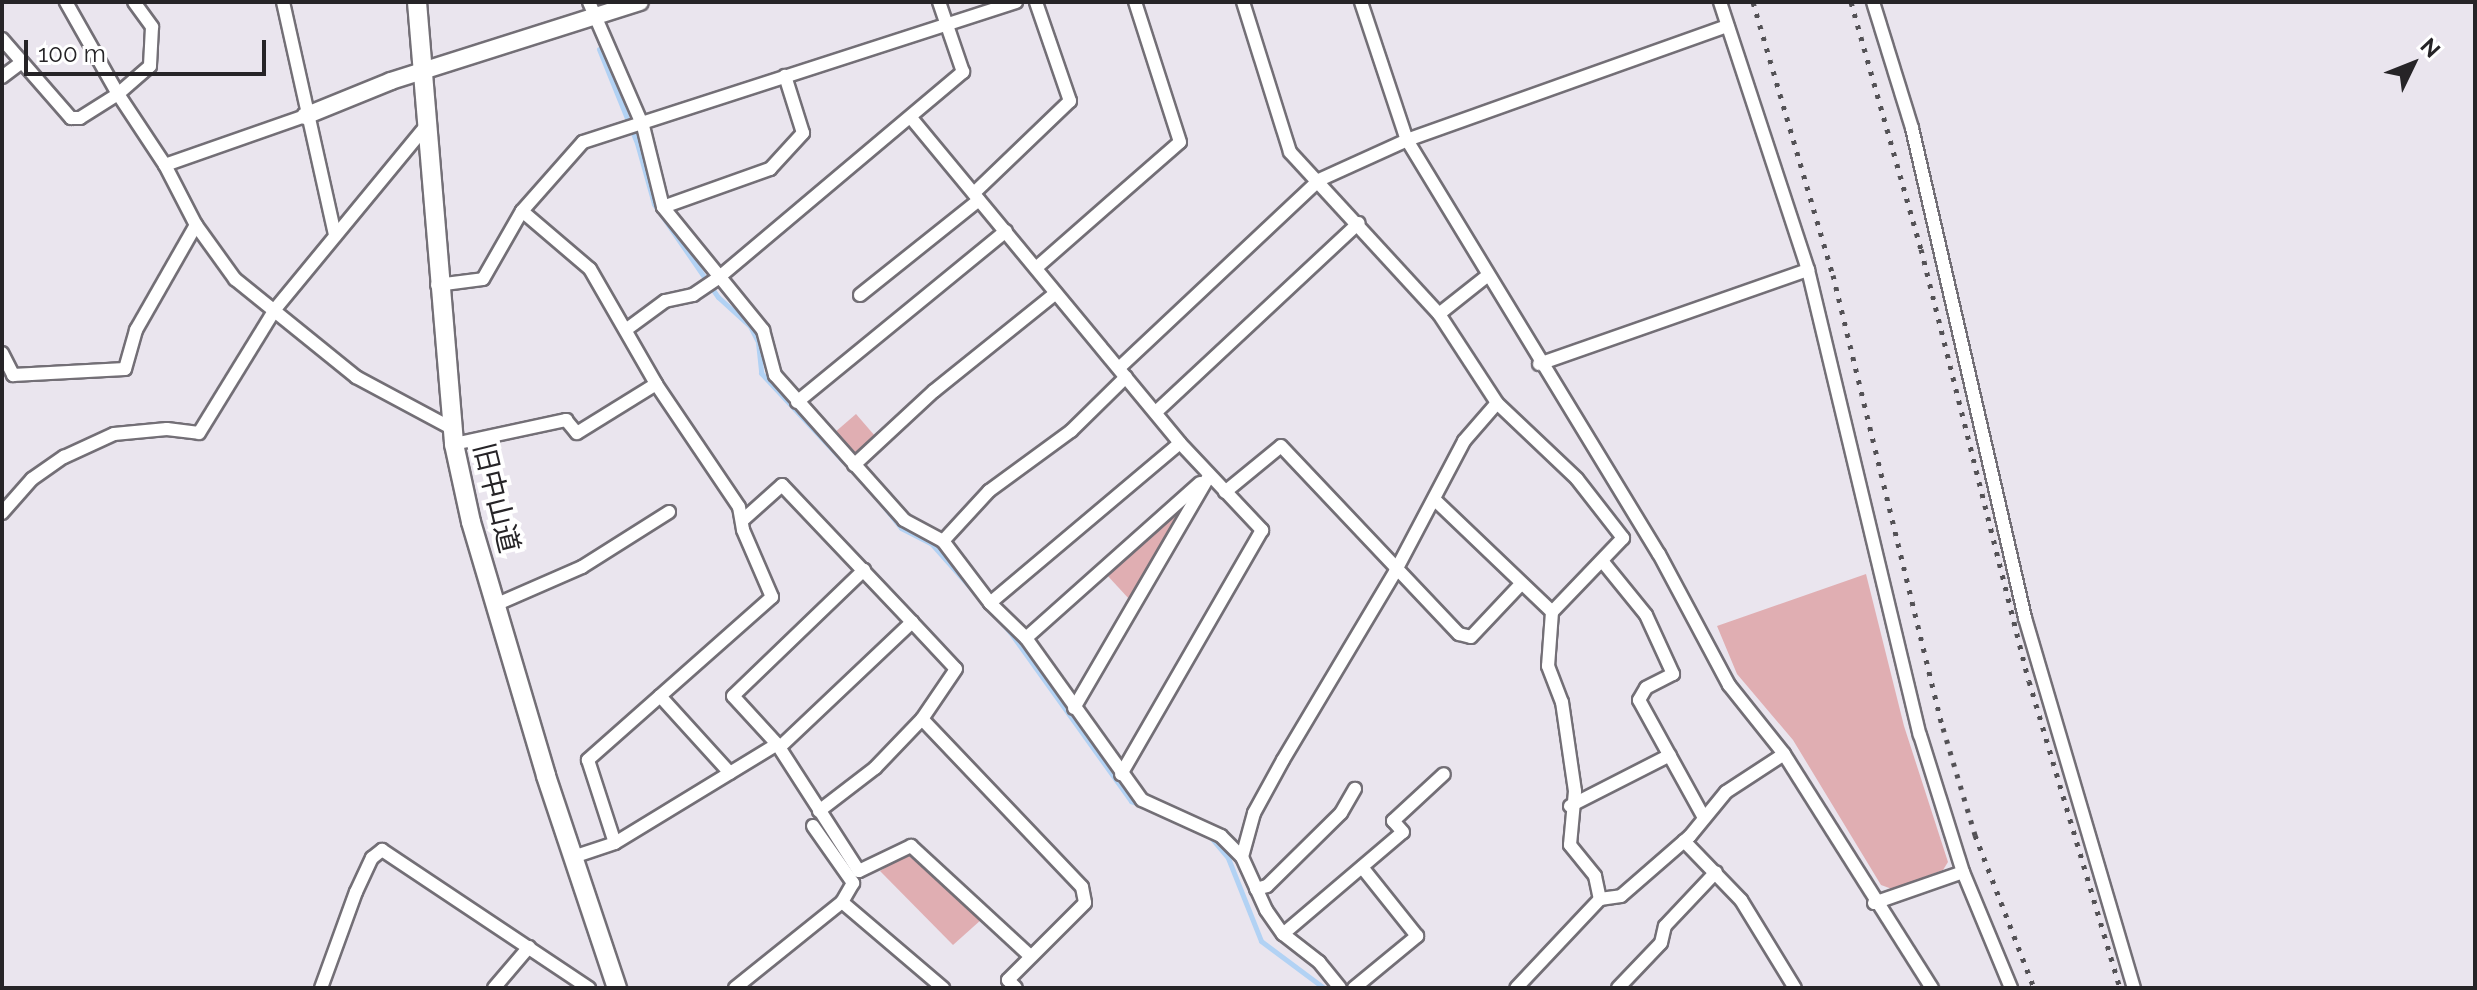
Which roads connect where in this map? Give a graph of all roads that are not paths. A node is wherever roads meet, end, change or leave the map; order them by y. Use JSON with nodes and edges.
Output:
{"nodes":[{"id":1,"x":66,"y":2,"type":"edge"},
{"id":2,"x":134,"y":2,"type":"edge"},
{"id":3,"x":283,"y":2,"type":"edge"},
{"id":4,"x":417,"y":2,"type":"edge"},
{"id":5,"x":640,"y":2,"type":"edge"},
{"id":6,"x":939,"y":2,"type":"edge"},
{"id":7,"x":1016,"y":2,"type":"edge"},
{"id":8,"x":1036,"y":2,"type":"edge"},
{"id":9,"x":1135,"y":2,"type":"edge"},
{"id":10,"x":1243,"y":2,"type":"edge"},
{"id":11,"x":1361,"y":2,"type":"edge"},
{"id":12,"x":1720,"y":2,"type":"edge"},
{"id":13,"x":1873,"y":2,"type":"edge"},
{"id":14,"x":592,"y":9,"type":"edge"},
{"id":15,"x":947,"y":25,"type":"junction"},
{"id":16,"x":1727,"y":26,"type":"junction"},
{"id":17,"x":2,"y":39,"type":"edge"},
{"id":18,"x":22,"y":62,"type":"junction"},
{"id":19,"x":421,"y":76,"type":"junction"},
{"id":20,"x":785,"y":76,"type":"junction"},
{"id":21,"x":2,"y":77,"type":"edge"},
{"id":22,"x":118,"y":94,"type":"junction"},
{"id":23,"x":305,"y":116,"type":"junction"},
{"id":24,"x":912,"y":119,"type":"junction"},
{"id":25,"x":427,"y":125,"type":"junction"},
{"id":26,"x":643,"y":126,"type":"junction"},
{"id":27,"x":1407,"y":140,"type":"junction"},
{"id":28,"x":165,"y":165,"type":"junction"},
{"id":29,"x":1319,"y":180,"type":"junction"},
{"id":30,"x":976,"y":196,"type":"junction"},
{"id":31,"x":663,"y":207,"type":"junction"},
{"id":32,"x":522,"y":211,"type":"junction"},
{"id":33,"x":1359,"y":223,"type":"junction"},
{"id":34,"x":196,"y":225,"type":"junction"},
{"id":35,"x":1006,"y":231,"type":"junction"},
{"id":36,"x":335,"y":235,"type":"junction"},
{"id":37,"x":1036,"y":268,"type":"junction"},
{"id":38,"x":1808,"y":270,"type":"junction"},
{"id":39,"x":1487,"y":276,"type":"junction"},
{"id":40,"x":717,"y":279,"type":"junction"},
{"id":41,"x":437,"y":285,"type":"junction"},
{"id":42,"x":1056,"y":293,"type":"junction"},
{"id":43,"x":860,"y":295,"type":"dead end"},
{"id":44,"x":276,"y":308,"type":"junction"},
{"id":45,"x":1439,"y":314,"type":"junction"},
{"id":46,"x":627,"y":329,"type":"junction"},
{"id":47,"x":2,"y":353,"type":"edge"},
{"id":48,"x":1539,"y":364,"type":"junction"},
{"id":49,"x":1122,"y":372,"type":"junction"},
{"id":50,"x":656,"y":384,"type":"junction"},
{"id":51,"x":797,"y":402,"type":"junction"},
{"id":52,"x":1497,"y":403,"type":"junction"},
{"id":53,"x":1156,"y":412,"type":"junction"},
{"id":54,"x":453,"y":436,"type":"junction"},
{"id":55,"x":1180,"y":443,"type":"junction"},
{"id":56,"x":854,"y":465,"type":"junction"},
{"id":57,"x":1209,"y":476,"type":"junction"},
{"id":58,"x":1225,"y":492,"type":"junction"},
{"id":59,"x":1435,"y":500,"type":"junction"},
{"id":60,"x":669,"y":512,"type":"dead end"},
{"id":61,"x":2,"y":513,"type":"edge"},
{"id":62,"x":744,"y":519,"type":"junction"},
{"id":63,"x":943,"y":541,"type":"junction"},
{"id":64,"x":1603,"y":562,"type":"junction"},
{"id":65,"x":864,"y":570,"type":"junction"},
{"id":66,"x":1395,"y":572,"type":"junction"},
{"id":67,"x":1520,"y":585,"type":"junction"},
{"id":68,"x":990,"y":603,"type":"junction"},
{"id":69,"x":495,"y":605,"type":"junction"},
{"id":70,"x":1552,"y":612,"type":"junction"},
{"id":71,"x":912,"y":622,"type":"junction"},
{"id":72,"x":1026,"y":638,"type":"junction"},
{"id":73,"x":660,"y":696,"type":"junction"},
{"id":74,"x":1074,"y":708,"type":"junction"},
{"id":75,"x":922,"y":719,"type":"junction"},
{"id":76,"x":779,"y":746,"type":"junction"},
{"id":77,"x":1784,"y":754,"type":"junction"},
{"id":78,"x":1670,"y":755,"type":"junction"},
{"id":79,"x":730,"y":773,"type":"junction"},
{"id":80,"x":1121,"y":774,"type":"junction"},
{"id":81,"x":1444,"y":774,"type":"dead end"},
{"id":82,"x":1355,"y":789,"type":"dead end"},
{"id":83,"x":1570,"y":806,"type":"junction"},
{"id":84,"x":819,"y":811,"type":"junction"},
{"id":85,"x":1703,"y":816,"type":"junction"},
{"id":86,"x":813,"y":826,"type":"dead end"},
{"id":87,"x":1684,"y":841,"type":"junction"},
{"id":88,"x":615,"y":843,"type":"junction"},
{"id":89,"x":573,"y":857,"type":"junction"},
{"id":90,"x":1242,"y":857,"type":"junction"},
{"id":91,"x":1362,"y":867,"type":"junction"},
{"id":92,"x":1716,"y":872,"type":"junction"},
{"id":93,"x":1963,"y":872,"type":"junction"},
{"id":94,"x":1256,"y":889,"type":"junction"},
{"id":95,"x":1600,"y":899,"type":"junction"},
{"id":96,"x":842,"y":902,"type":"junction"},
{"id":97,"x":1874,"y":903,"type":"junction"},
{"id":98,"x":1283,"y":934,"type":"junction"},
{"id":99,"x":529,"y":947,"type":"junction"},
{"id":100,"x":1029,"y":955,"type":"junction"},
{"id":101,"x":614,"y":981,"type":"edge"},
{"id":102,"x":321,"y":988,"type":"edge"},
{"id":103,"x":494,"y":988,"type":"edge"},
{"id":104,"x":591,"y":988,"type":"edge"},
{"id":105,"x":735,"y":988,"type":"edge"},
{"id":106,"x":943,"y":988,"type":"edge"},
{"id":107,"x":1016,"y":988,"type":"edge"},
{"id":108,"x":1340,"y":988,"type":"edge"},
{"id":109,"x":1354,"y":988,"type":"edge"},
{"id":110,"x":1516,"y":988,"type":"edge"},
{"id":111,"x":1618,"y":988,"type":"edge"},
{"id":112,"x":1795,"y":988,"type":"edge"},
{"id":113,"x":1932,"y":988,"type":"edge"},
{"id":114,"x":2011,"y":988,"type":"edge"},
{"id":115,"x":2134,"y":988,"type":"edge"}],
"edges":[{"from":1,"to":22,"type":"street"},
{"from":2,"to":22,"type":"street"},
{"from":3,"to":23,"type":"street"},
{"from":4,"to":19,"type":"main road","name":"旧中山道"},
{"from":5,"to":14,"type":"street"},
{"from":6,"to":15,"type":"street"},
{"from":7,"to":15,"type":"street"},
{"from":8,"to":30,"type":"street"},
{"from":9,"to":37,"type":"street"},
{"from":10,"to":29,"type":"street"},
{"from":11,"to":27,"type":"street"},
{"from":12,"to":16,"type":"street"},
{"from":13,"to":115,"type":"street"},
{"from":14,"to":19,"type":"street"},
{"from":14,"to":26,"type":"street"},
{"from":15,"to":20,"type":"street"},
{"from":15,"to":24,"type":"street"},
{"from":16,"to":27,"type":"street"},
{"from":16,"to":38,"type":"street"},
{"from":17,"to":18,"type":"street"},
{"from":18,"to":21,"type":"street"},
{"from":18,"to":22,"type":"street"},
{"from":19,"to":23,"type":"street"},
{"from":19,"to":25,"type":"main road","name":"旧中山道"},
{"from":20,"to":26,"type":"street"},
{"from":20,"to":31,"type":"street"},
{"from":22,"to":28,"type":"street"},
{"from":23,"to":28,"type":"street"},
{"from":23,"to":36,"type":"street"},
{"from":24,"to":30,"type":"street"},
{"from":24,"to":40,"type":"street"},
{"from":25,"to":36,"type":"street"},
{"from":25,"to":41,"type":"main road","name":"旧中山道"},
{"from":26,"to":31,"type":"street"},
{"from":26,"to":32,"type":"street"},
{"from":27,"to":29,"type":"street"},
{"from":27,"to":39,"type":"street"},
{"from":28,"to":34,"type":"street"},
{"from":29,"to":33,"type":"street"},
{"from":29,"to":49,"type":"street"},
{"from":30,"to":35,"type":"street"},
{"from":30,"to":43,"type":"street"},
{"from":31,"to":40,"type":"street"},
{"from":32,"to":41,"type":"street"},
{"from":32,"to":46,"type":"street"},
{"from":33,"to":45,"type":"street"},
{"from":33,"to":53,"type":"street"},
{"from":34,"to":44,"type":"street"},
{"from":34,"to":47,"type":"street"},
{"from":35,"to":37,"type":"street"},
{"from":35,"to":51,"type":"street"},
{"from":36,"to":44,"type":"street"},
{"from":37,"to":42,"type":"street"},
{"from":38,"to":48,"type":"street"},
{"from":38,"to":93,"type":"street"},
{"from":39,"to":45,"type":"street"},
{"from":39,"to":48,"type":"street"},
{"from":40,"to":46,"type":"street"},
{"from":40,"to":51,"type":"street"},
{"from":41,"to":54,"type":"main road","name":"旧中山道"},
{"from":42,"to":49,"type":"street"},
{"from":42,"to":56,"type":"street"},
{"from":44,"to":54,"type":"street"},
{"from":44,"to":61,"type":"street"},
{"from":45,"to":52,"type":"street"},
{"from":46,"to":50,"type":"street"},
{"from":48,"to":77,"type":"street"},
{"from":49,"to":53,"type":"street"},
{"from":49,"to":63,"type":"street"},
{"from":50,"to":54,"type":"street"},
{"from":50,"to":62,"type":"street"},
{"from":51,"to":56,"type":"street"},
{"from":52,"to":59,"type":"street"},
{"from":52,"to":64,"type":"street"},
{"from":53,"to":55,"type":"street"},
{"from":54,"to":69,"type":"main road","name":"旧中山道"},
{"from":55,"to":57,"type":"street"},
{"from":55,"to":68,"type":"street"},
{"from":56,"to":63,"type":"street"},
{"from":57,"to":58,"type":"street"},
{"from":57,"to":72,"type":"street"},
{"from":57,"to":74,"type":"street"},
{"from":58,"to":66,"type":"street"},
{"from":58,"to":80,"type":"street"},
{"from":59,"to":66,"type":"street"},
{"from":59,"to":67,"type":"street"},
{"from":60,"to":69,"type":"street"},
{"from":62,"to":65,"type":"street"},
{"from":62,"to":73,"type":"street"},
{"from":63,"to":68,"type":"street"},
{"from":64,"to":70,"type":"street"},
{"from":64,"to":78,"type":"street"},
{"from":65,"to":71,"type":"street"},
{"from":65,"to":76,"type":"street"},
{"from":66,"to":67,"type":"street"},
{"from":66,"to":90,"type":"street"},
{"from":67,"to":70,"type":"street"},
{"from":68,"to":72,"type":"street"},
{"from":69,"to":89,"type":"main road","name":"旧中山道"},
{"from":70,"to":83,"type":"street"},
{"from":71,"to":75,"type":"street"},
{"from":71,"to":76,"type":"street"},
{"from":72,"to":74,"type":"street"},
{"from":73,"to":79,"type":"street"},
{"from":73,"to":88,"type":"street"},
{"from":74,"to":80,"type":"street"},
{"from":75,"to":84,"type":"street"},
{"from":75,"to":100,"type":"street"},
{"from":76,"to":79,"type":"street"},
{"from":76,"to":84,"type":"street"},
{"from":77,"to":85,"type":"street"},
{"from":77,"to":97,"type":"street"},
{"from":78,"to":83,"type":"street"},
{"from":78,"to":85,"type":"street"},
{"from":79,"to":88,"type":"street"},
{"from":80,"to":90,"type":"street"},
{"from":81,"to":91,"type":"street"},
{"from":82,"to":94,"type":"street"},
{"from":83,"to":95,"type":"street"},
{"from":84,"to":100,"type":"street"},
{"from":85,"to":87,"type":"street"},
{"from":86,"to":96,"type":"street"},
{"from":87,"to":92,"type":"street"},
{"from":87,"to":95,"type":"street"},
{"from":88,"to":89,"type":"street"},
{"from":89,"to":101,"type":"main road","name":"旧中山道"},
{"from":90,"to":94,"type":"street"},
{"from":91,"to":98,"type":"street"},
{"from":91,"to":109,"type":"street"},
{"from":92,"to":111,"type":"street"},
{"from":92,"to":112,"type":"street"},
{"from":93,"to":97,"type":"street"},
{"from":93,"to":114,"type":"street"},
{"from":94,"to":98,"type":"street"},
{"from":95,"to":110,"type":"street"},
{"from":96,"to":105,"type":"street"},
{"from":96,"to":106,"type":"street"},
{"from":97,"to":113,"type":"street"},
{"from":98,"to":108,"type":"street"},
{"from":99,"to":102,"type":"street"},
{"from":99,"to":103,"type":"street"},
{"from":99,"to":104,"type":"street"},
{"from":100,"to":107,"type":"street"},
{"from":101,"to":104,"type":"street"}]}
